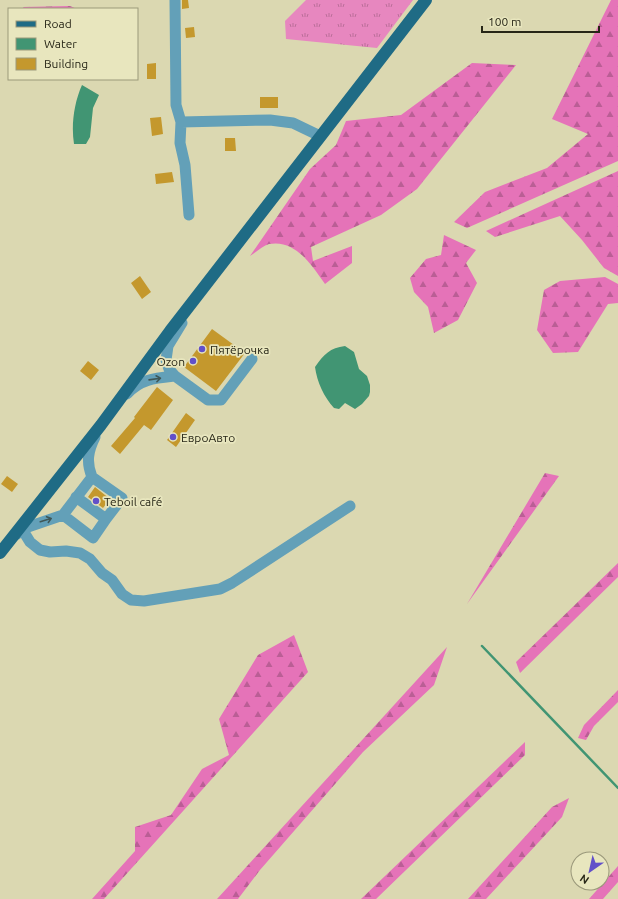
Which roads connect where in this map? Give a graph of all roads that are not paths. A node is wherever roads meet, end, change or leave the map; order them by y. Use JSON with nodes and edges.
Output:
{"nodes":[{"id":1,"x":175,"y":0,"type":"edge"},
{"id":2,"x":426,"y":0,"type":"edge"},
{"id":3,"x":181,"y":122,"type":"junction"},
{"id":4,"x":320,"y":136,"type":"junction"},
{"id":5,"x":189,"y":215,"type":"dead end"},
{"id":6,"x":206,"y":284,"type":"junction"},
{"id":7,"x":252,"y":359,"type":"dead end"},
{"id":8,"x":175,"y":376,"type":"junction"},
{"id":9,"x":116,"y":405,"type":"junction"},
{"id":10,"x":101,"y":425,"type":"junction"},
{"id":11,"x":92,"y":477,"type":"junction"},
{"id":12,"x":76,"y":497,"type":"junction"},
{"id":13,"x":350,"y":506,"type":"dead end"},
{"id":14,"x":62,"y":515,"type":"junction"},
{"id":15,"x":106,"y":519,"type":"junction"},
{"id":16,"x":22,"y":529,"type":"junction"},
{"id":17,"x":12,"y":538,"type":"junction"},
{"id":18,"x":0,"y":553,"type":"edge"}],
"edges":[{"from":1,"to":3,"type":"lane"},
{"from":2,"to":4,"type":"main road"},
{"from":3,"to":4,"type":"lane"},
{"from":3,"to":5,"type":"lane"},
{"from":4,"to":6,"type":"main road"},
{"from":6,"to":8,"type":"lane"},
{"from":6,"to":9,"type":"main road"},
{"from":7,"to":8,"type":"lane"},
{"from":9,"to":8,"type":"lane","one_way":true},
{"from":9,"to":10,"type":"main road"},
{"from":10,"to":11,"type":"lane"},
{"from":10,"to":17,"type":"main road"},
{"from":11,"to":12,"type":"lane"},
{"from":11,"to":15,"type":"lane"},
{"from":12,"to":14,"type":"lane"},
{"from":12,"to":15,"type":"lane"},
{"from":13,"to":16,"type":"lane"},
{"from":14,"to":15,"type":"lane"},
{"from":16,"to":14,"type":"lane","one_way":true},
{"from":16,"to":17,"type":"lane"},
{"from":17,"to":18,"type":"main road"}]}
